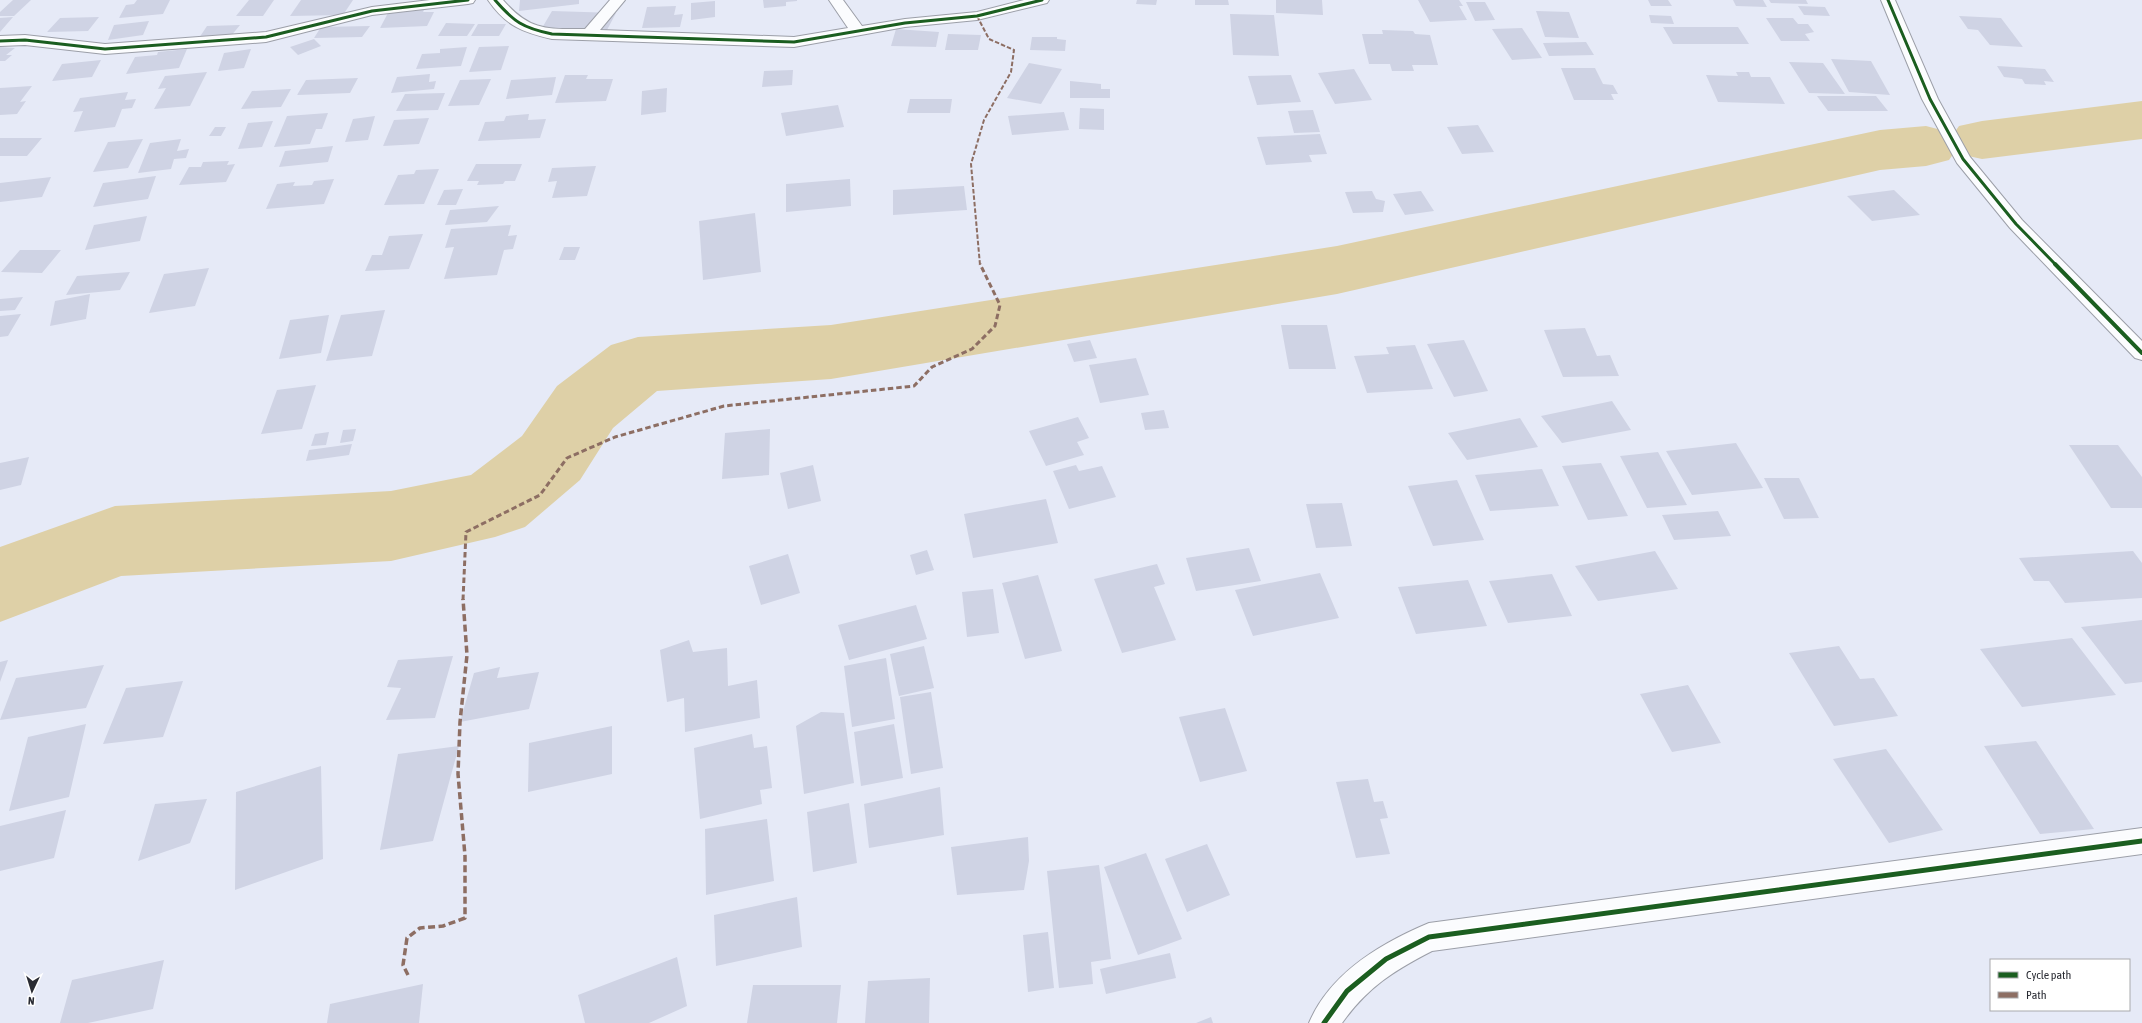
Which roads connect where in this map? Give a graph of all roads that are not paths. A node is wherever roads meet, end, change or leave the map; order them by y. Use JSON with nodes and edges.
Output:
{"nodes":[{"id":1,"x":468,"y":0,"type":"edge"},
{"id":2,"x":495,"y":0,"type":"edge"},
{"id":3,"x":618,"y":0,"type":"edge"},
{"id":4,"x":836,"y":0,"type":"edge"},
{"id":5,"x":1042,"y":0,"type":"edge"},
{"id":6,"x":1888,"y":0,"type":"edge"},
{"id":7,"x":857,"y":30,"type":"junction"},
{"id":8,"x":589,"y":34,"type":"junction"},
{"id":9,"x":0,"y":41,"type":"edge"},
{"id":10,"x":2142,"y":353,"type":"edge"},
{"id":11,"x":2142,"y":841,"type":"edge"},
{"id":12,"x":1324,"y":1023,"type":"edge"}],
"edges":[{"from":1,"to":9,"type":"street"},
{"from":2,"to":8,"type":"street"},
{"from":3,"to":8,"type":"street"},
{"from":4,"to":7,"type":"street"},
{"from":5,"to":7,"type":"street"},
{"from":6,"to":10,"type":"street"},
{"from":7,"to":8,"type":"street"},
{"from":11,"to":12,"type":"street"}]}
